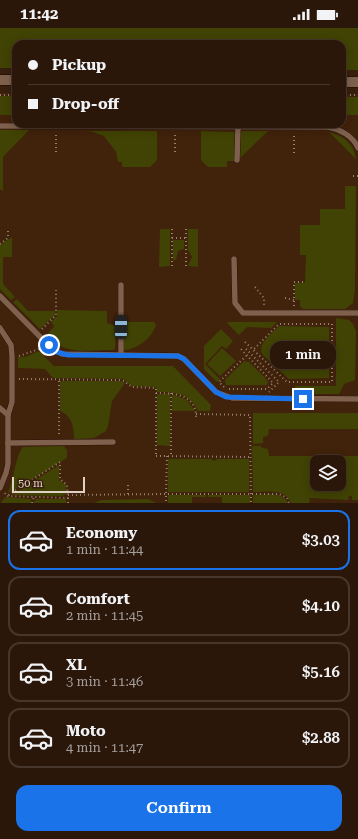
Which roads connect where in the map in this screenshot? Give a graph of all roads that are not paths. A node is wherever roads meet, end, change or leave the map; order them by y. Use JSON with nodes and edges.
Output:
{"nodes":[{"id":1,"x":0,"y":80,"type":"edge"},
{"id":2,"x":12,"y":80,"type":"edge"},
{"id":3,"x":346,"y":82,"type":"edge"},
{"id":4,"x":358,"y":82,"type":"edge"},
{"id":5,"x":0,"y":126,"type":"edge"},
{"id":6,"x":12,"y":126,"type":"edge"},
{"id":7,"x":238,"y":128,"type":"edge"},
{"id":8,"x":335,"y":128,"type":"edge"},
{"id":9,"x":358,"y":148,"type":"edge"},
{"id":10,"x":237,"y":160,"type":"dead end"},
{"id":11,"x":234,"y":259,"type":"dead end"},
{"id":12,"x":121,"y":284,"type":"dead end"},
{"id":13,"x":0,"y":296,"type":"edge"},
{"id":14,"x":358,"y":313,"type":"edge"},
{"id":15,"x":0,"y":328,"type":"edge"},
{"id":16,"x":121,"y":355,"type":"junction"},
{"id":17,"x":358,"y":399,"type":"edge"},
{"id":18,"x":0,"y":408,"type":"edge"},
{"id":19,"x":8,"y":415,"type":"junction"},
{"id":20,"x":113,"y":442,"type":"dead end"},
{"id":21,"x":8,"y":443,"type":"junction"},
{"id":22,"x":0,"y":487,"type":"edge"}],
"edges":[{"from":1,"to":2,"type":"street"},
{"from":3,"to":4,"type":"street"},
{"from":5,"to":6,"type":"lane"},
{"from":7,"to":10,"type":"lane"},
{"from":8,"to":9,"type":"lane"},
{"from":11,"to":14,"type":"lane"},
{"from":12,"to":16,"type":"lane"},
{"from":13,"to":16,"type":"lane"},
{"from":15,"to":19,"type":"lane"},
{"from":16,"to":17,"type":"lane"},
{"from":18,"to":19,"type":"lane"},
{"from":19,"to":21,"type":"lane"},
{"from":20,"to":21,"type":"lane"},
{"from":21,"to":22,"type":"lane"}]}
